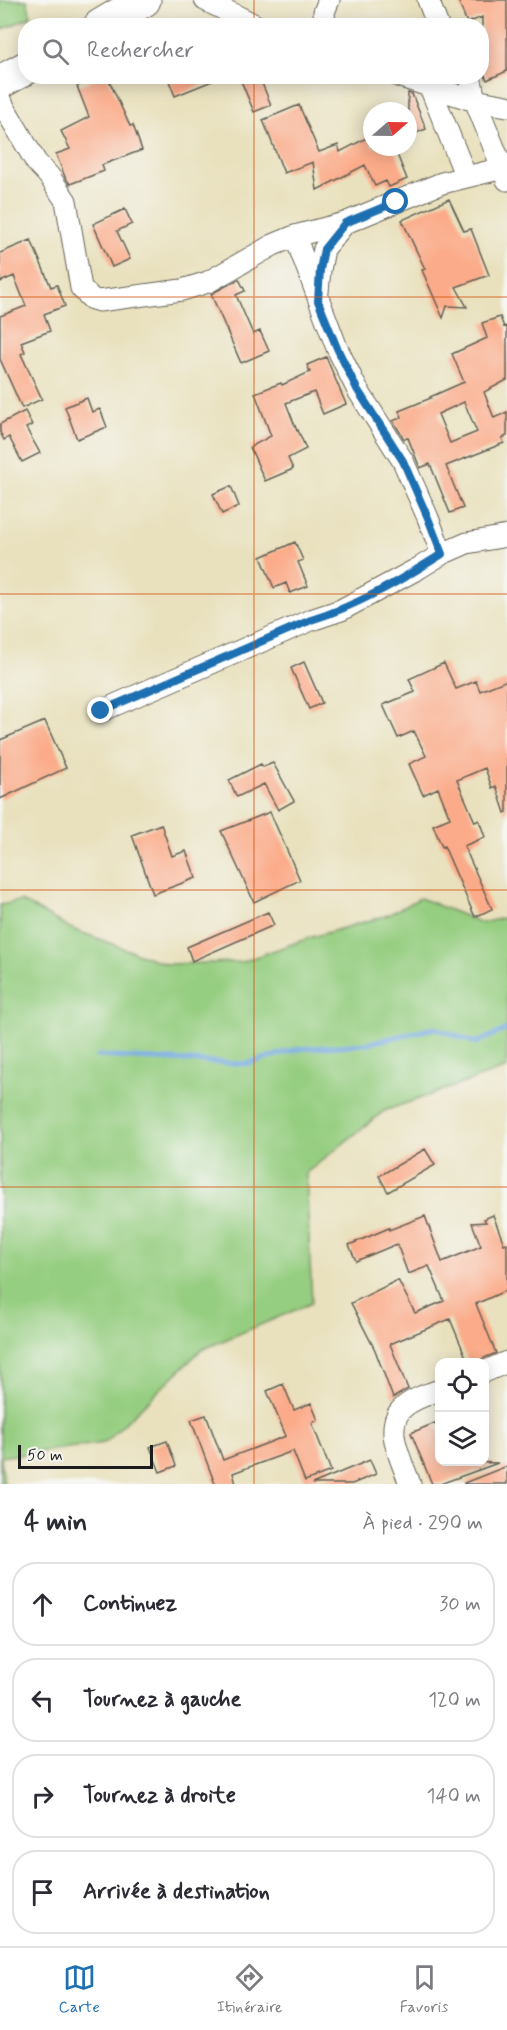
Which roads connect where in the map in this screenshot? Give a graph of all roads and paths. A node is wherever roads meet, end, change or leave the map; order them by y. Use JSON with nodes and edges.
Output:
{"nodes":[{"id":1,"x":144,"y":0,"type":"edge"},
{"id":2,"x":205,"y":0,"type":"edge"},
{"id":3,"x":329,"y":0,"type":"edge"},
{"id":4,"x":428,"y":0,"type":"edge"},
{"id":5,"x":114,"y":18,"type":"edge"},
{"id":6,"x":241,"y":18,"type":"edge"},
{"id":7,"x":324,"y":18,"type":"edge"},
{"id":8,"x":435,"y":18,"type":"edge"},
{"id":9,"x":18,"y":72,"type":"edge"},
{"id":10,"x":0,"y":82,"type":"edge"},
{"id":11,"x":421,"y":84,"type":"edge"},
{"id":12,"x":472,"y":84,"type":"edge"},
{"id":13,"x":430,"y":87,"type":"junction"},
{"id":14,"x":0,"y":100,"type":"edge"},
{"id":15,"x":475,"y":100,"type":"junction"},
{"id":16,"x":507,"y":106,"type":"edge"},
{"id":17,"x":506,"y":171,"type":"edge"},
{"id":18,"x":466,"y":177,"type":"junction"},
{"id":19,"x":345,"y":223,"type":"junction"},
{"id":20,"x":295,"y":237,"type":"junction"},
{"id":21,"x":318,"y":301,"type":"junction"},
{"id":22,"x":507,"y":536,"type":"edge"},
{"id":23,"x":442,"y":554,"type":"junction"},
{"id":24,"x":101,"y":711,"type":"dead end"},
{"id":25,"x":507,"y":1362,"type":"edge"},
{"id":26,"x":489,"y":1370,"type":"edge"},
{"id":27,"x":435,"y":1392,"type":"edge"},
{"id":28,"x":410,"y":1484,"type":"edge"}],
"edges":[{"from":1,"to":5,"type":"highway"},
{"from":2,"to":6,"type":"street"},
{"from":3,"to":7,"type":"street"},
{"from":4,"to":8,"type":"street"},
{"from":9,"to":10,"type":"highway"},
{"from":11,"to":13,"type":"street"},
{"from":12,"to":15,"type":"street"},
{"from":13,"to":15,"type":"street"},
{"from":13,"to":18,"type":"street"},
{"from":14,"to":20,"type":"street"},
{"from":15,"to":16,"type":"street"},
{"from":15,"to":17,"type":"street"},
{"from":17,"to":18,"type":"street"},
{"from":18,"to":19,"type":"street"},
{"from":19,"to":20,"type":"street"},
{"from":19,"to":21,"type":"street"},
{"from":20,"to":21,"type":"street"},
{"from":21,"to":23,"type":"street"},
{"from":22,"to":23,"type":"street"},
{"from":23,"to":24,"type":"street"},
{"from":25,"to":26,"type":"street"},
{"from":27,"to":28,"type":"street"}]}
